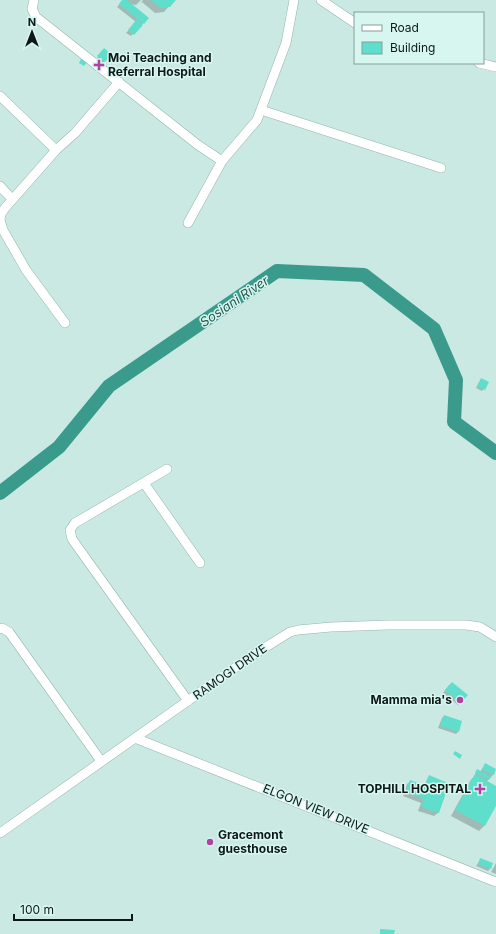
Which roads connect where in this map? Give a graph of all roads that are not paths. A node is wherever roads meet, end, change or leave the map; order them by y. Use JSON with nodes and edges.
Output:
{"nodes":[{"id":1,"x":34,"y":0,"type":"edge"},
{"id":2,"x":294,"y":0,"type":"edge"},
{"id":3,"x":321,"y":0,"type":"edge"},
{"id":4,"x":354,"y":22,"type":"edge"},
{"id":5,"x":483,"y":64,"type":"edge"},
{"id":6,"x":496,"y":67,"type":"edge"},
{"id":7,"x":118,"y":82,"type":"junction"},
{"id":8,"x":0,"y":96,"type":"edge"},
{"id":9,"x":261,"y":110,"type":"junction"},
{"id":10,"x":56,"y":150,"type":"junction"},
{"id":11,"x":222,"y":161,"type":"junction"},
{"id":12,"x":440,"y":168,"type":"dead end"},
{"id":13,"x":0,"y":186,"type":"edge"},
{"id":14,"x":12,"y":199,"type":"junction"},
{"id":15,"x":188,"y":223,"type":"dead end"},
{"id":16,"x":65,"y":323,"type":"dead end"},
{"id":17,"x":167,"y":469,"type":"dead end"},
{"id":18,"x":144,"y":483,"type":"junction"},
{"id":19,"x":200,"y":563,"type":"dead end"},
{"id":20,"x":0,"y":629,"type":"edge"},
{"id":21,"x":496,"y":637,"type":"edge"},
{"id":22,"x":188,"y":701,"type":"junction"},
{"id":23,"x":135,"y":738,"type":"junction"},
{"id":24,"x":101,"y":761,"type":"junction"},
{"id":25,"x":0,"y":833,"type":"edge"},
{"id":26,"x":496,"y":882,"type":"edge"}],
"edges":[{"from":1,"to":7,"type":"street"},
{"from":2,"to":9,"type":"street"},
{"from":3,"to":4,"type":"street"},
{"from":5,"to":6,"type":"street"},
{"from":7,"to":10,"type":"street"},
{"from":7,"to":11,"type":"street"},
{"from":8,"to":10,"type":"street"},
{"from":9,"to":11,"type":"street"},
{"from":9,"to":12,"type":"street"},
{"from":10,"to":14,"type":"street"},
{"from":11,"to":15,"type":"street"},
{"from":13,"to":14,"type":"street"},
{"from":14,"to":16,"type":"street"},
{"from":17,"to":18,"type":"street"},
{"from":18,"to":19,"type":"street"},
{"from":18,"to":22,"type":"street"},
{"from":20,"to":24,"type":"street"},
{"from":21,"to":22,"type":"street","name":"RAMOGI DRIVE"},
{"from":22,"to":23,"type":"street","name":"RAMOGI DRIVE"},
{"from":23,"to":24,"type":"street","name":"RAMOGI DRIVE"},
{"from":23,"to":26,"type":"street","name":"ELGON VIEW DRIVE"},
{"from":24,"to":25,"type":"street","name":"RAMOGI DRIVE"}]}
